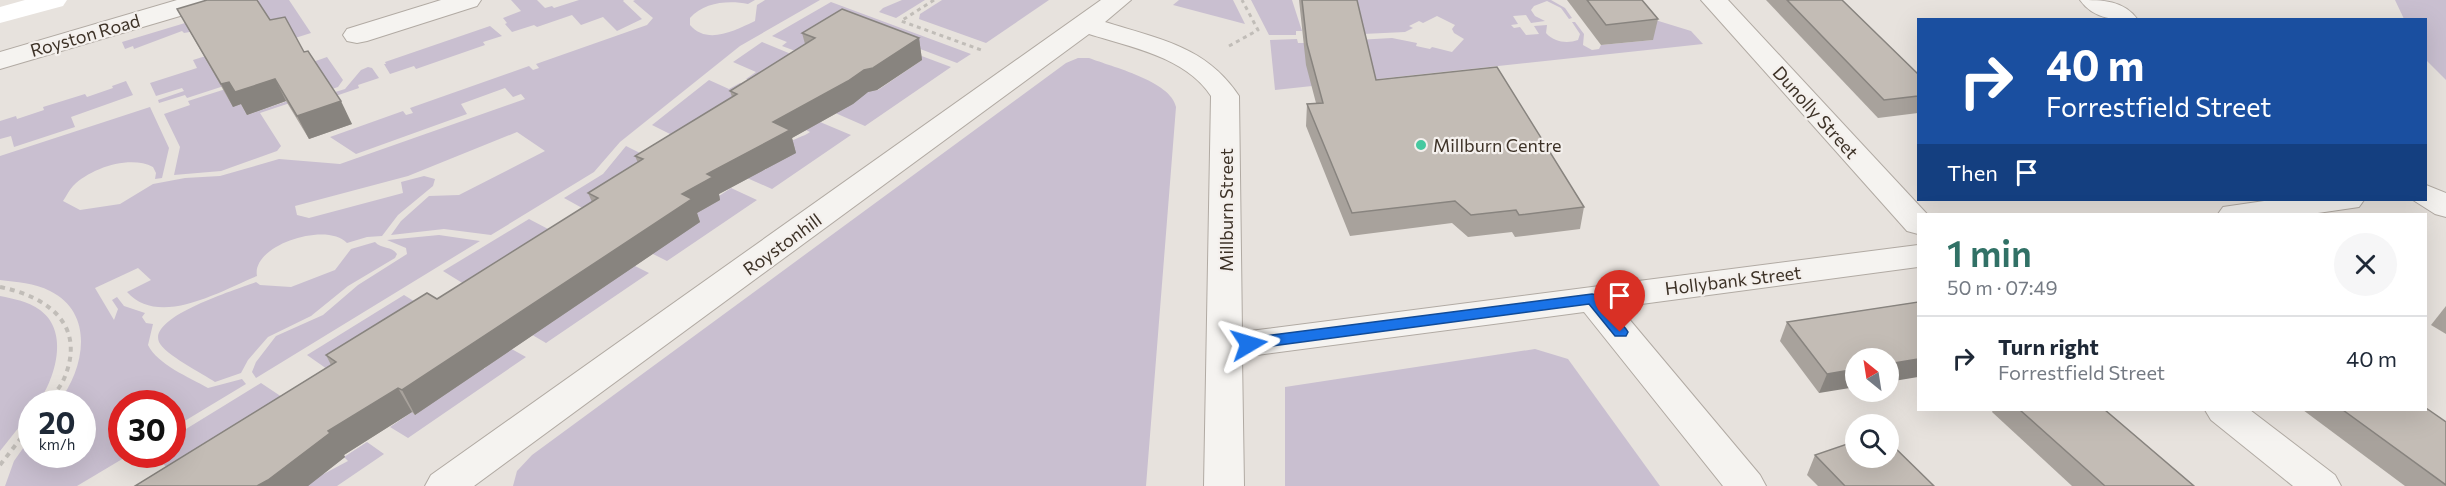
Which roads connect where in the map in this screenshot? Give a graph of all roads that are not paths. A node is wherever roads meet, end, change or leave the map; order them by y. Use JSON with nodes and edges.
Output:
{"nodes":[{"id":1,"x":54,"y":0,"type":"edge"},
{"id":2,"x":205,"y":0,"type":"edge"},
{"id":3,"x":468,"y":0,"type":"edge"},
{"id":4,"x":1118,"y":0,"type":"edge"},
{"id":5,"x":1714,"y":0,"type":"edge"},
{"id":6,"x":2093,"y":0,"type":"edge"},
{"id":7,"x":413,"y":8,"type":"edge"},
{"id":8,"x":0,"y":15,"type":"edge"},
{"id":9,"x":2122,"y":18,"type":"edge"},
{"id":10,"x":1086,"y":24,"type":"junction"},
{"id":11,"x":357,"y":35,"type":"dead end"},
{"id":12,"x":0,"y":61,"type":"edge"},
{"id":13,"x":2446,"y":185,"type":"edge"},
{"id":14,"x":2427,"y":189,"type":"edge"},
{"id":15,"x":2427,"y":196,"type":"edge"},
{"id":16,"x":2340,"y":201,"type":"edge"},
{"id":17,"x":2446,"y":207,"type":"edge"},
{"id":18,"x":2242,"y":213,"type":"edge"},
{"id":19,"x":1917,"y":223,"type":"edge"},
{"id":20,"x":1917,"y":256,"type":"edge"},
{"id":21,"x":1592,"y":298,"type":"junction"},
{"id":22,"x":1226,"y":347,"type":"junction"},
{"id":23,"x":2225,"y":411,"type":"edge"},
{"id":24,"x":445,"y":486,"type":"edge"},
{"id":25,"x":1224,"y":486,"type":"edge"},
{"id":26,"x":1746,"y":486,"type":"edge"},
{"id":27,"x":2321,"y":486,"type":"edge"}],
"edges":[{"from":1,"to":8,"type":"street"},
{"from":2,"to":12,"type":"street","name":"Royston Road"},
{"from":3,"to":7,"type":"street"},
{"from":4,"to":10,"type":"street","name":"Roystonhill"},
{"from":5,"to":19,"type":"street","name":"Dunolly Street"},
{"from":6,"to":9,"type":"street"},
{"from":7,"to":11,"type":"street"},
{"from":10,"to":22,"type":"street","name":"Millburn Street"},
{"from":10,"to":24,"type":"street","name":"Roystonhill"},
{"from":13,"to":14,"type":"street"},
{"from":15,"to":17,"type":"street"},
{"from":16,"to":18,"type":"street"},
{"from":20,"to":21,"type":"street","name":"Hollybank Street"},
{"from":21,"to":22,"type":"street","name":"Hollybank Street"},
{"from":21,"to":26,"type":"street"},
{"from":22,"to":25,"type":"street","name":"Millburn Street"},
{"from":23,"to":27,"type":"street"}]}
